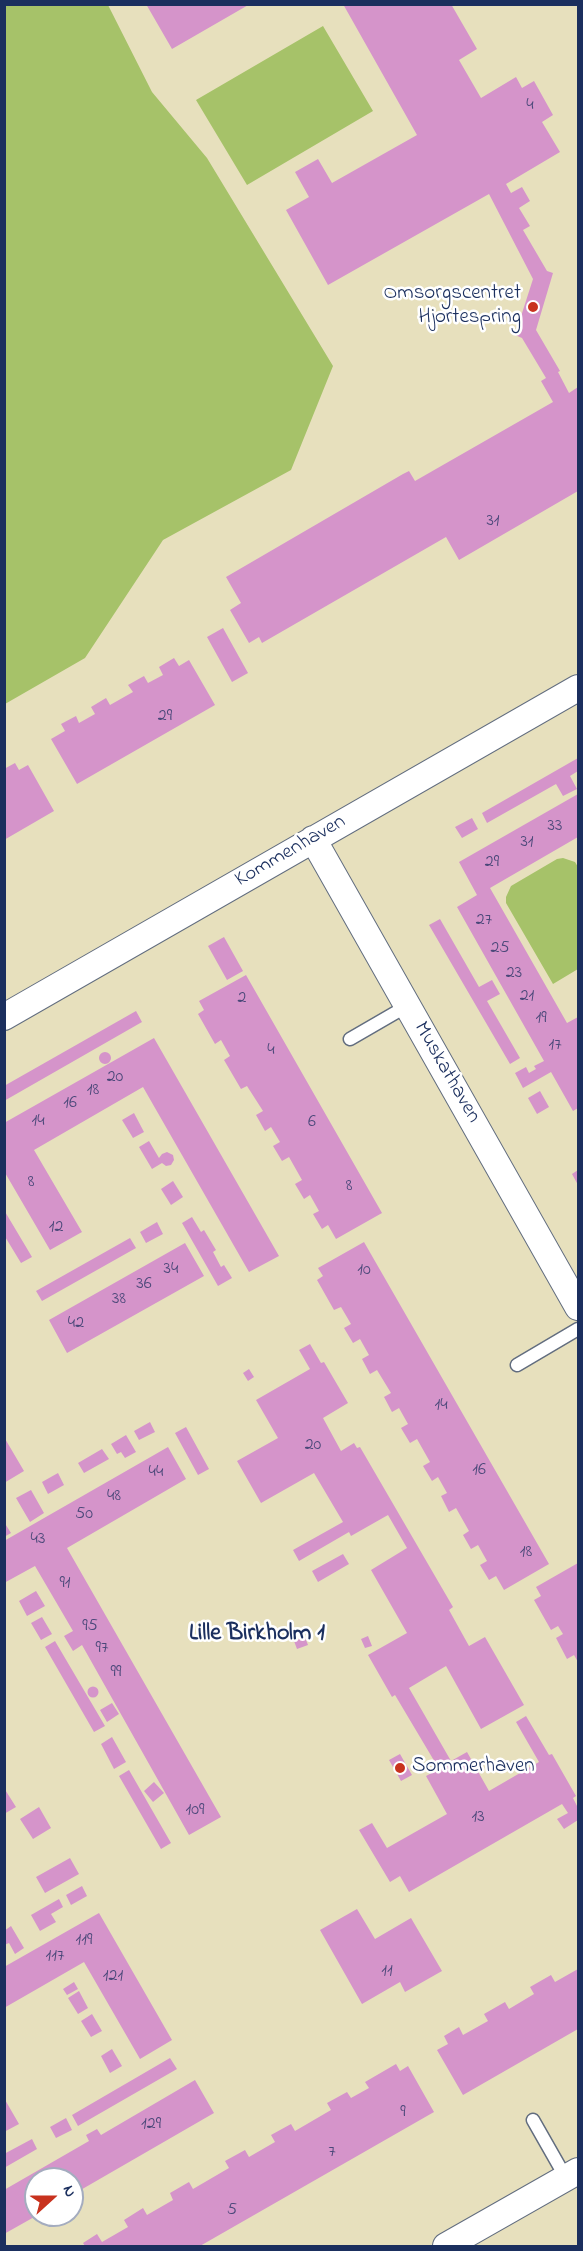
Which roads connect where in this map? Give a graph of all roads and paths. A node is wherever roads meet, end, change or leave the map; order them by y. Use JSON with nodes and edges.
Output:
{"nodes":[{"id":1,"x":579,"y":688,"type":"edge"},
{"id":2,"x":313,"y":840,"type":"junction"},
{"id":3,"x":407,"y":1006,"type":"junction"},
{"id":4,"x":4,"y":1017,"type":"edge"},
{"id":5,"x":350,"y":1039,"type":"dead end"},
{"id":6,"x":579,"y":1307,"type":"edge"},
{"id":7,"x":579,"y":1329,"type":"edge"},
{"id":8,"x":517,"y":1365,"type":"dead end"},
{"id":9,"x":533,"y":2120,"type":"dead end"},
{"id":10,"x":572,"y":2175,"type":"edge"},
{"id":11,"x":446,"y":2247,"type":"edge"}],
"edges":[{"from":1,"to":2,"type":"street","name":"Kommenhaven"},
{"from":2,"to":3,"type":"street","name":"Muskathaven"},
{"from":2,"to":4,"type":"street","name":"Kommenhaven"},
{"from":3,"to":5,"type":"lane"},
{"from":3,"to":6,"type":"street","name":"Muskathaven"},
{"from":7,"to":8,"type":"lane"},
{"from":9,"to":10,"type":"lane"},
{"from":10,"to":11,"type":"street"}]}
